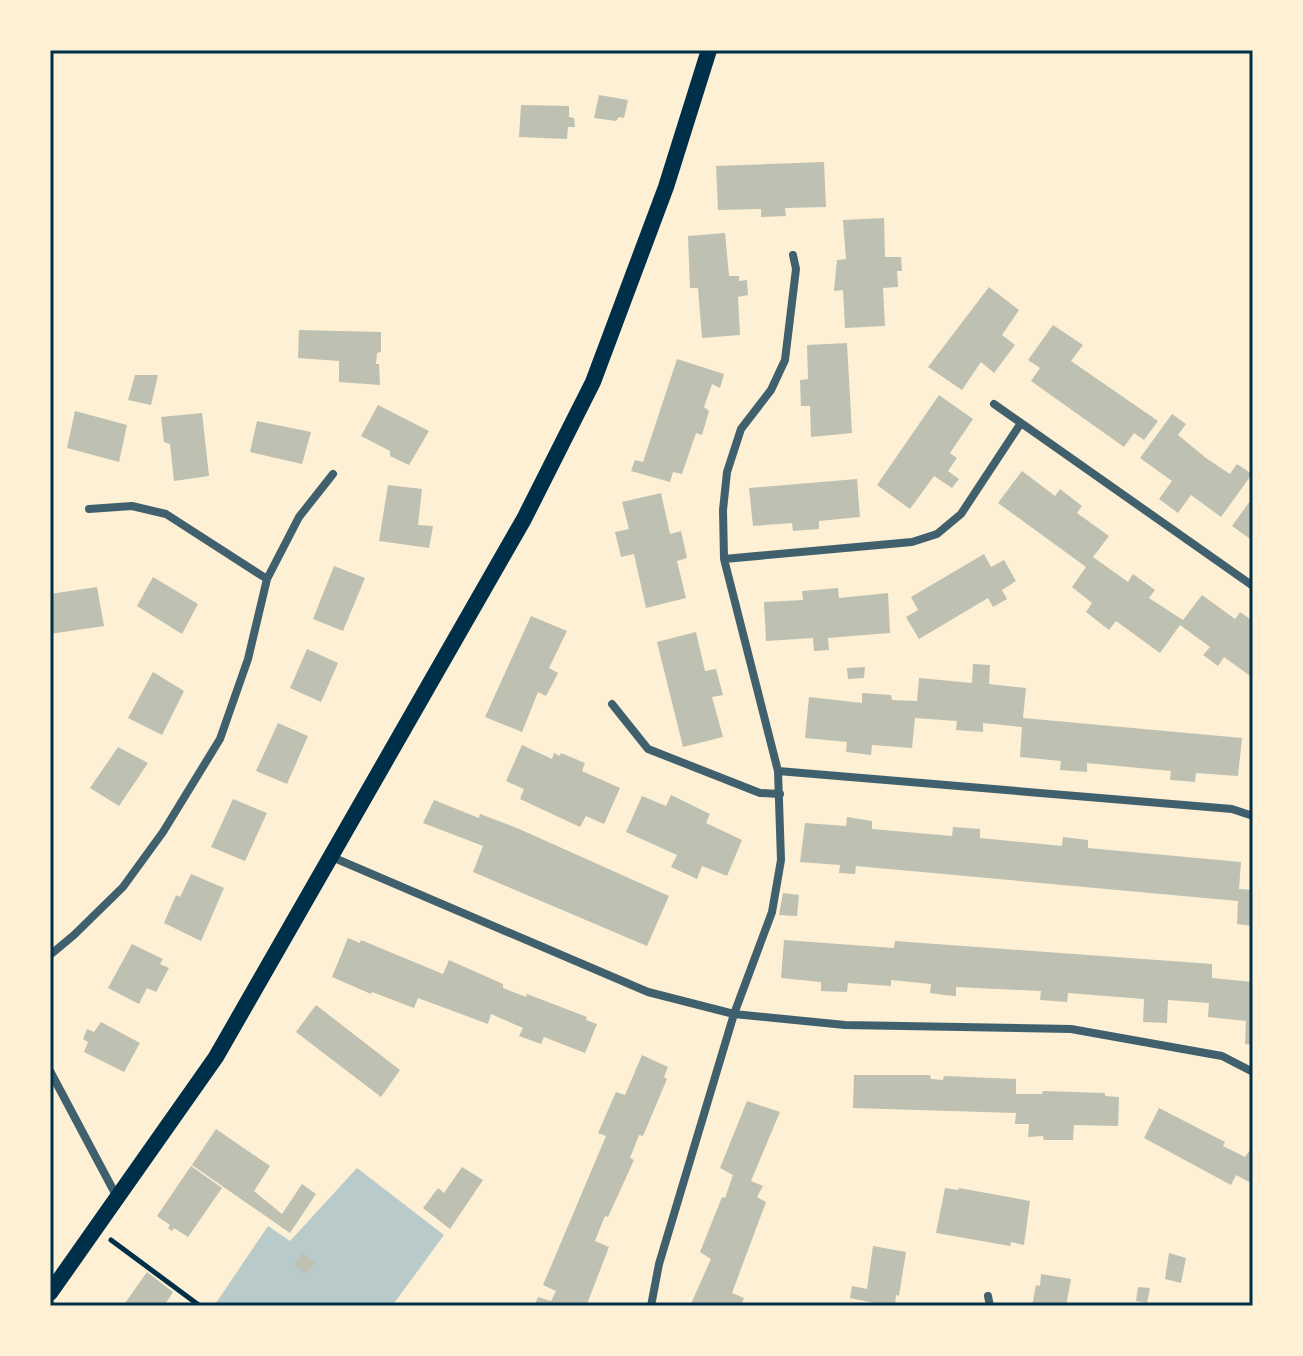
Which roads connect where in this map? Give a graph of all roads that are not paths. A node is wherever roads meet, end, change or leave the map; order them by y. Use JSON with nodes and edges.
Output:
{"nodes":[{"id":1,"x":709,"y":50,"type":"edge"},
{"id":2,"x":793,"y":255,"type":"dead end"},
{"id":3,"x":994,"y":404,"type":"dead end"},
{"id":4,"x":1021,"y":423,"type":"junction"},
{"id":5,"x":333,"y":474,"type":"dead end"},
{"id":6,"x":89,"y":509,"type":"dead end"},
{"id":7,"x":724,"y":559,"type":"junction"},
{"id":8,"x":267,"y":579,"type":"junction"},
{"id":9,"x":1253,"y":586,"type":"edge"},
{"id":10,"x":612,"y":704,"type":"dead end"},
{"id":11,"x":778,"y":771,"type":"junction"},
{"id":12,"x":780,"y":794,"type":"junction"},
{"id":13,"x":1253,"y":816,"type":"edge"},
{"id":14,"x":332,"y":857,"type":"junction"},
{"id":15,"x":50,"y":955,"type":"edge"},
{"id":16,"x":734,"y":1014,"type":"junction"},
{"id":17,"x":50,"y":1071,"type":"edge"},
{"id":18,"x":1253,"y":1072,"type":"edge"},
{"id":19,"x":118,"y":1198,"type":"junction"},
{"id":20,"x":50,"y":1293,"type":"edge"},
{"id":21,"x":651,"y":1306,"type":"edge"}],
"edges":[{"from":1,"to":14,"type":"main road"},
{"from":2,"to":7,"type":"street"},
{"from":3,"to":4,"type":"street"},
{"from":4,"to":7,"type":"street"},
{"from":4,"to":9,"type":"street"},
{"from":5,"to":8,"type":"street"},
{"from":6,"to":8,"type":"street"},
{"from":7,"to":11,"type":"street"},
{"from":8,"to":15,"type":"street"},
{"from":10,"to":12,"type":"street"},
{"from":11,"to":12,"type":"street"},
{"from":11,"to":13,"type":"street"},
{"from":12,"to":16,"type":"street"},
{"from":14,"to":16,"type":"street"},
{"from":14,"to":19,"type":"main road"},
{"from":16,"to":18,"type":"street"},
{"from":16,"to":21,"type":"street"},
{"from":17,"to":19,"type":"street"},
{"from":19,"to":20,"type":"main road"}]}
